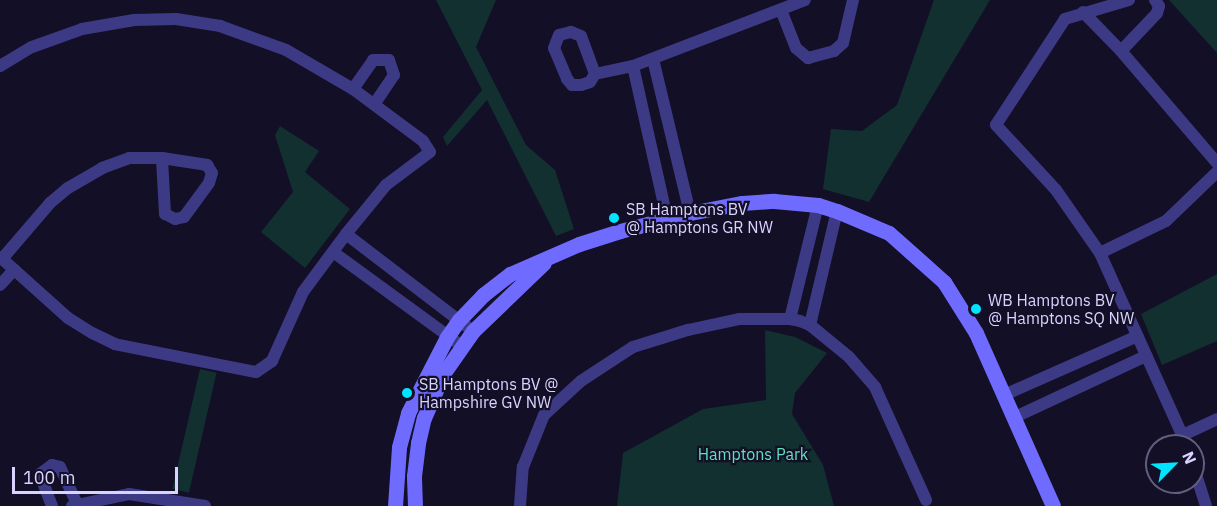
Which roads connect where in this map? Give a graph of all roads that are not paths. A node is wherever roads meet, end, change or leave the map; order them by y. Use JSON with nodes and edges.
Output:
{"nodes":[{"id":1,"x":805,"y":0,"type":"edge"},
{"id":2,"x":853,"y":0,"type":"edge"},
{"id":3,"x":1129,"y":0,"type":"edge"},
{"id":4,"x":1155,"y":0,"type":"edge"},
{"id":5,"x":781,"y":10,"type":"junction"},
{"id":6,"x":1083,"y":12,"type":"junction"},
{"id":7,"x":1121,"y":51,"type":"junction"},
{"id":8,"x":653,"y":59,"type":"junction"},
{"id":9,"x":0,"y":66,"type":"edge"},
{"id":10,"x":633,"y":66,"type":"junction"},
{"id":11,"x":595,"y":74,"type":"dead end"},
{"id":12,"x":353,"y":89,"type":"junction"},
{"id":13,"x":375,"y":103,"type":"junction"},
{"id":14,"x":162,"y":158,"type":"junction"},
{"id":15,"x":1217,"y":163,"type":"edge"},
{"id":16,"x":1217,"y":172,"type":"edge"},
{"id":17,"x":818,"y":206,"type":"junction"},
{"id":18,"x":837,"y":211,"type":"junction"},
{"id":19,"x":690,"y":213,"type":"junction"},
{"id":20,"x":667,"y":218,"type":"junction"},
{"id":21,"x":346,"y":234,"type":"junction"},
{"id":22,"x":333,"y":252,"type":"junction"},
{"id":23,"x":1100,"y":253,"type":"junction"},
{"id":24,"x":1,"y":258,"type":"edge"},
{"id":25,"x":548,"y":259,"type":"junction"},
{"id":26,"x":14,"y":270,"type":"junction"},
{"id":27,"x":0,"y":285,"type":"edge"},
{"id":28,"x":790,"y":319,"type":"junction"},
{"id":29,"x":459,"y":320,"type":"junction"},
{"id":30,"x":810,"y":325,"type":"junction"},
{"id":31,"x":473,"y":331,"type":"junction"},
{"id":32,"x":1138,"y":336,"type":"junction"},
{"id":33,"x":447,"y":337,"type":"junction"},
{"id":34,"x":462,"y":346,"type":"junction"},
{"id":35,"x":1146,"y":356,"type":"junction"},
{"id":36,"x":1004,"y":395,"type":"junction"},
{"id":37,"x":1015,"y":417,"type":"junction"},
{"id":38,"x":1217,"y":419,"type":"edge"},
{"id":39,"x":1182,"y":434,"type":"edge"},
{"id":40,"x":1194,"y":434,"type":"edge"},
{"id":41,"x":926,"y":500,"type":"dead end"},
{"id":42,"x":75,"y":505,"type":"edge"},
{"id":43,"x":52,"y":506,"type":"edge"},
{"id":44,"x":205,"y":506,"type":"edge"},
{"id":45,"x":394,"y":506,"type":"edge"},
{"id":46,"x":415,"y":506,"type":"edge"},
{"id":47,"x":520,"y":506,"type":"edge"},
{"id":48,"x":1053,"y":506,"type":"edge"}],
"edges":[{"from":1,"to":5,"type":"street"},
{"from":2,"to":5,"type":"street"},
{"from":3,"to":6,"type":"street"},
{"from":4,"to":7,"type":"street"},
{"from":5,"to":8,"type":"street"},
{"from":6,"to":7,"type":"street"},
{"from":6,"to":23,"type":"street"},
{"from":7,"to":15,"type":"street"},
{"from":8,"to":10,"type":"street"},
{"from":8,"to":19,"type":"street"},
{"from":9,"to":12,"type":"street"},
{"from":10,"to":11,"type":"street"},
{"from":10,"to":20,"type":"street"},
{"from":12,"to":13,"type":"street"},
{"from":12,"to":13,"type":"street"},
{"from":13,"to":21,"type":"street"},
{"from":14,"to":14,"type":"street"},
{"from":14,"to":24,"type":"street"},
{"from":16,"to":23,"type":"street"},
{"from":17,"to":18,"type":"street"},
{"from":17,"to":19,"type":"street"},
{"from":17,"to":28,"type":"street"},
{"from":18,"to":30,"type":"street"},
{"from":18,"to":36,"type":"street"},
{"from":19,"to":20,"type":"street"},
{"from":20,"to":25,"type":"street"},
{"from":21,"to":22,"type":"street"},
{"from":21,"to":29,"type":"street"},
{"from":22,"to":26,"type":"street"},
{"from":22,"to":33,"type":"street"},
{"from":23,"to":32,"type":"street"},
{"from":24,"to":26,"type":"street"},
{"from":25,"to":29,"type":"street"},
{"from":25,"to":31,"type":"street"},
{"from":26,"to":27,"type":"street"},
{"from":28,"to":30,"type":"street"},
{"from":28,"to":47,"type":"street"},
{"from":29,"to":31,"type":"street"},
{"from":29,"to":33,"type":"street"},
{"from":30,"to":41,"type":"street"},
{"from":31,"to":34,"type":"street"},
{"from":32,"to":35,"type":"street"},
{"from":32,"to":36,"type":"street"},
{"from":33,"to":34,"type":"street"},
{"from":33,"to":45,"type":"street"},
{"from":34,"to":46,"type":"street"},
{"from":35,"to":37,"type":"street"},
{"from":35,"to":39,"type":"street"},
{"from":36,"to":37,"type":"street"},
{"from":37,"to":48,"type":"street"},
{"from":38,"to":40,"type":"street"},
{"from":42,"to":43,"type":"street"},
{"from":42,"to":44,"type":"street"}]}
